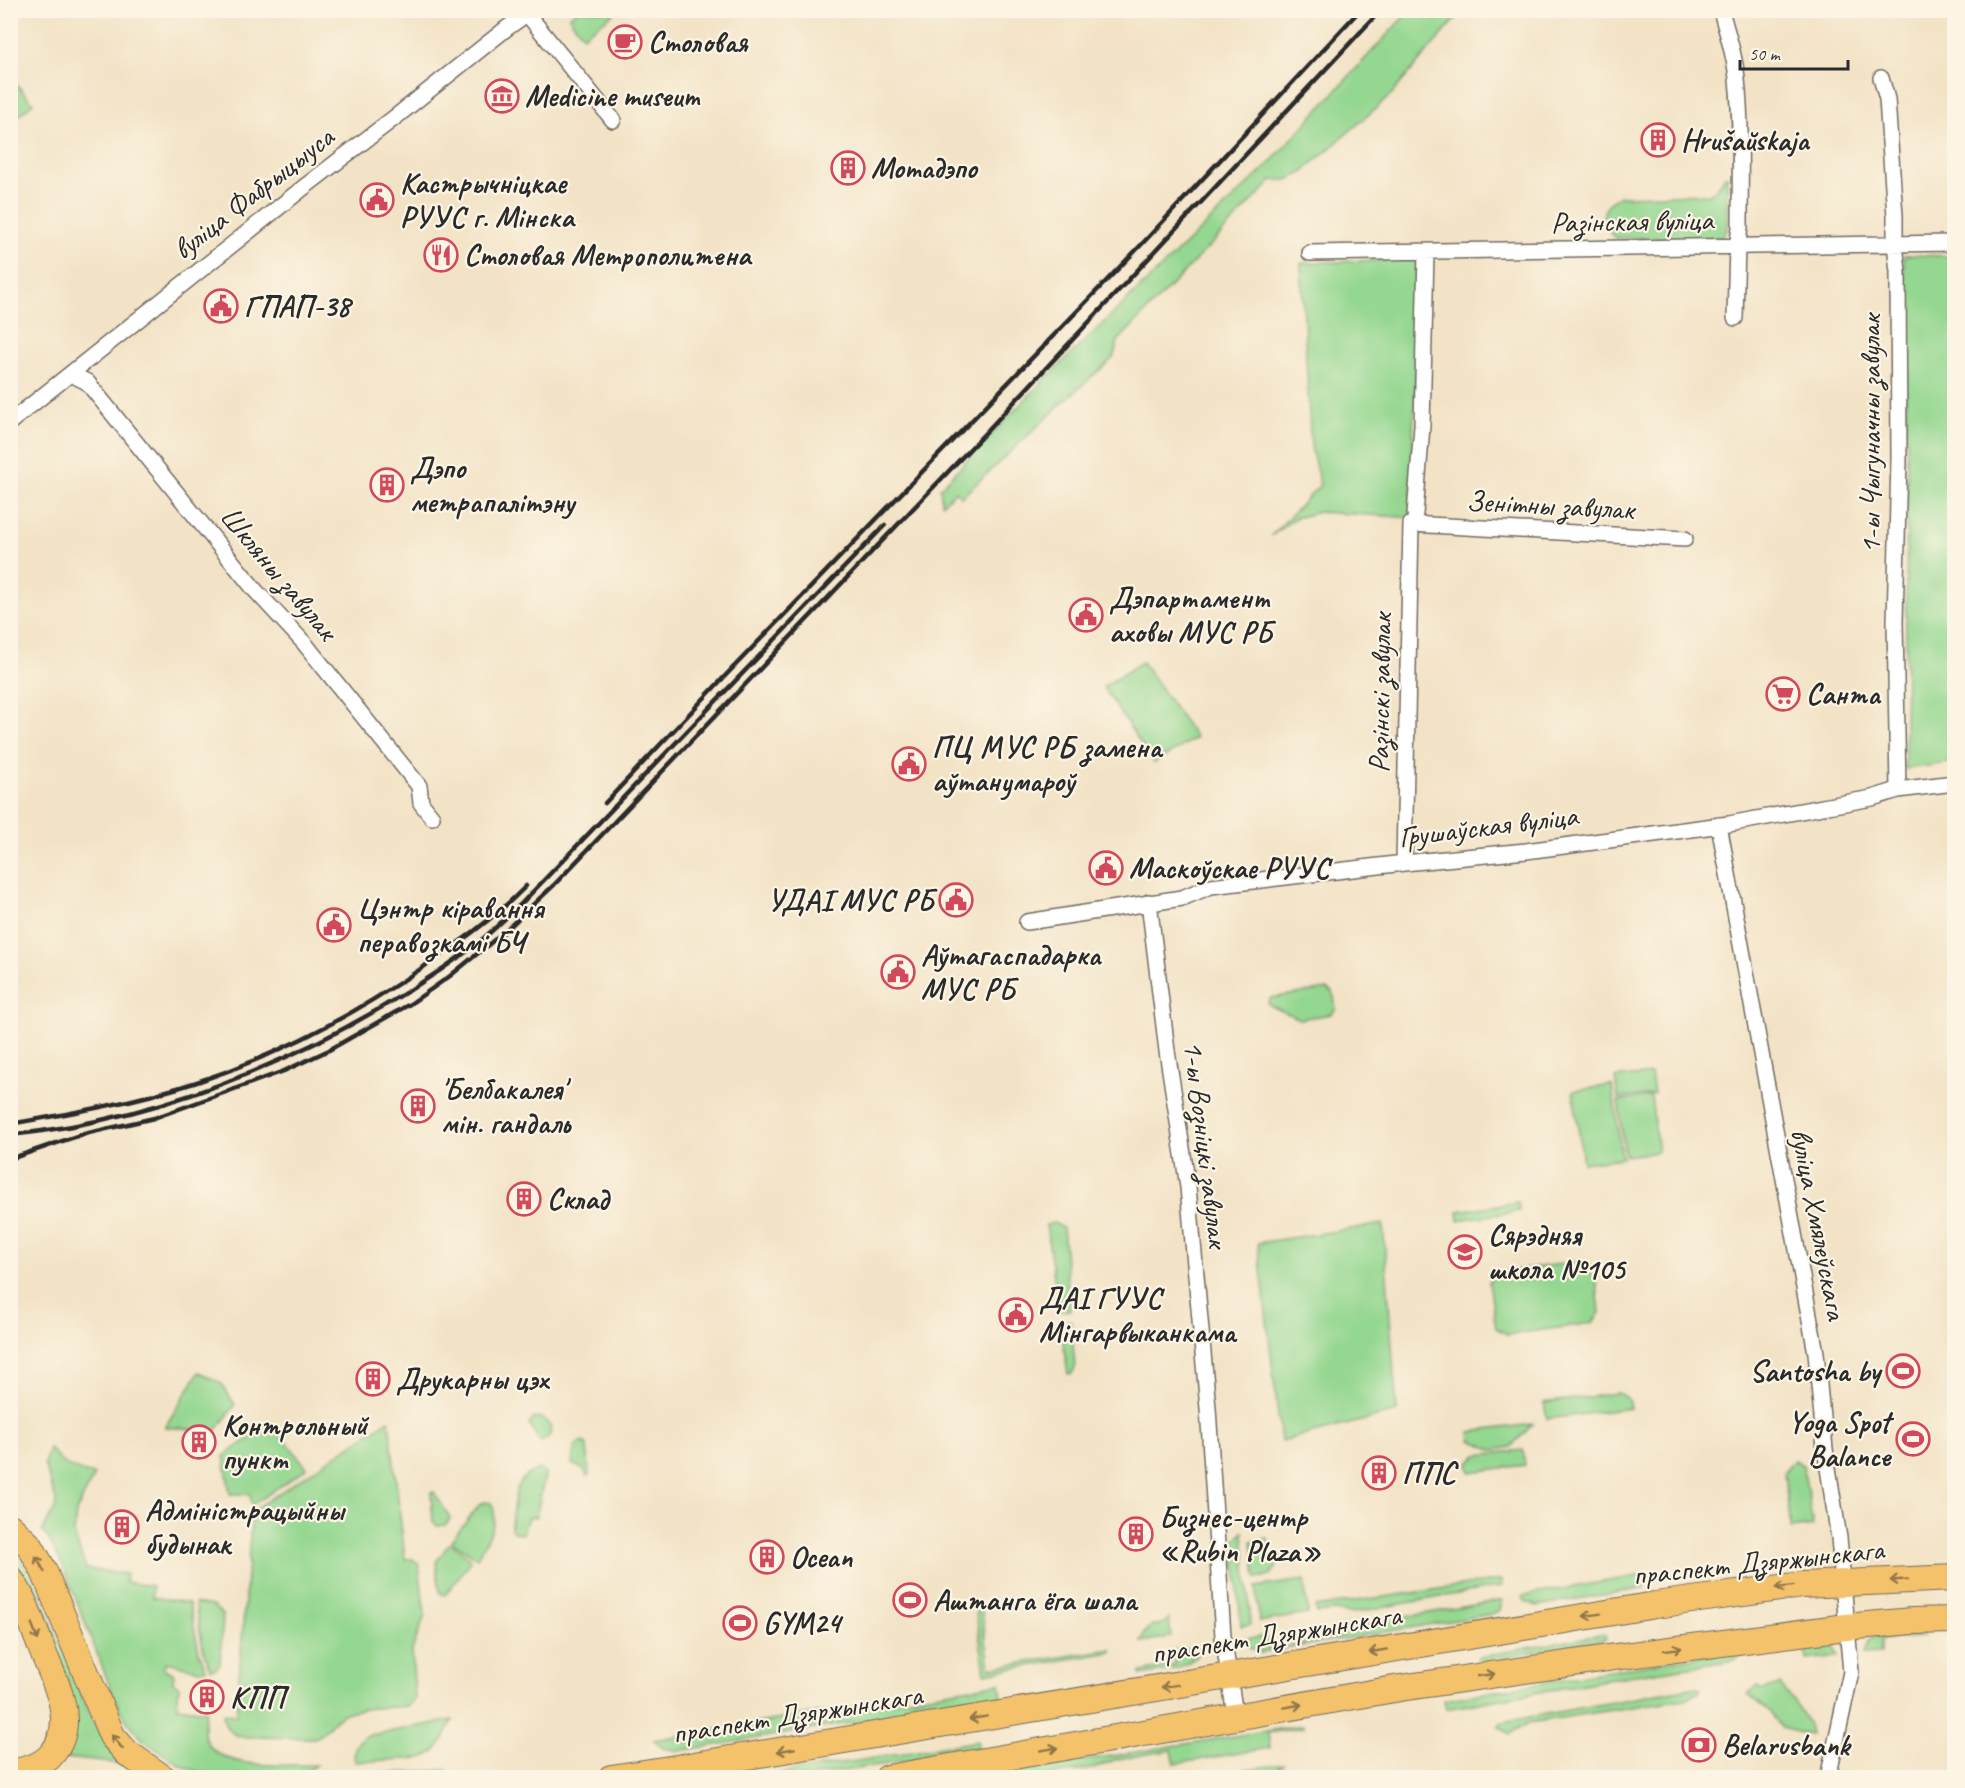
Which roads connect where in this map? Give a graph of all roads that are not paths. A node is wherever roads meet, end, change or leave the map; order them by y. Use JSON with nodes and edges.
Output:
{"nodes":[{"id":1,"x":1721,"y":10,"type":"edge"},
{"id":2,"x":528,"y":12,"type":"edge"},
{"id":3,"x":1881,"y":78,"type":"dead end"},
{"id":4,"x":613,"y":120,"type":"dead end"},
{"id":5,"x":1894,"y":243,"type":"junction"},
{"id":6,"x":1954,"y":243,"type":"edge"},
{"id":7,"x":1737,"y":246,"type":"junction"},
{"id":8,"x":1426,"y":252,"type":"junction"},
{"id":9,"x":1310,"y":254,"type":"dead end"},
{"id":10,"x":1735,"y":318,"type":"dead end"},
{"id":11,"x":71,"y":374,"type":"junction"},
{"id":12,"x":10,"y":422,"type":"edge"},
{"id":13,"x":1413,"y":519,"type":"junction"},
{"id":14,"x":1685,"y":539,"type":"dead end"},
{"id":15,"x":1954,"y":783,"type":"edge"},
{"id":16,"x":1898,"y":790,"type":"junction"},
{"id":17,"x":432,"y":817,"type":"dead end"},
{"id":18,"x":1719,"y":825,"type":"junction"},
{"id":19,"x":1404,"y":863,"type":"junction"},
{"id":20,"x":1149,"y":902,"type":"junction"},
{"id":21,"x":1028,"y":922,"type":"dead end"},
{"id":22,"x":10,"y":1527,"type":"edge"},
{"id":23,"x":1954,"y":1578,"type":"edge"},
{"id":24,"x":10,"y":1579,"type":"edge"},
{"id":25,"x":1844,"y":1584,"type":"junction"},
{"id":26,"x":1954,"y":1620,"type":"edge"},
{"id":27,"x":1846,"y":1627,"type":"junction"},
{"id":28,"x":1228,"y":1676,"type":"junction"},
{"id":29,"x":1236,"y":1716,"type":"junction"},
{"id":30,"x":10,"y":1772,"type":"edge"},
{"id":31,"x":163,"y":1778,"type":"edge"},
{"id":32,"x":611,"y":1778,"type":"edge"},
{"id":33,"x":888,"y":1778,"type":"edge"},
{"id":34,"x":1828,"y":1778,"type":"edge"}],
"edges":[{"from":1,"to":7,"type":"street"},
{"from":2,"to":4,"type":"street"},
{"from":2,"to":11,"type":"street","name":"вуліца Фабрыцыуса"},
{"from":3,"to":5,"type":"street","name":"1-ы Чыгуначны завулак"},
{"from":5,"to":6,"type":"street","name":"Разінская вуліца"},
{"from":5,"to":7,"type":"street","name":"Разінская вуліца"},
{"from":5,"to":16,"type":"street","name":"1-ы Чыгуначны завулак"},
{"from":7,"to":8,"type":"street","name":"Разінская вуліца"},
{"from":7,"to":10,"type":"street"},
{"from":8,"to":9,"type":"street","name":"Разінская вуліца"},
{"from":8,"to":13,"type":"street","name":"Разінскі завулак"},
{"from":11,"to":12,"type":"street","name":"вуліца Фабрыцыуса"},
{"from":11,"to":17,"type":"street","name":"Шкляны завулак"},
{"from":13,"to":14,"type":"street","name":"Зенітны завулак"},
{"from":13,"to":19,"type":"street","name":"Разінскі завулак"},
{"from":15,"to":16,"type":"street","name":"Грушаўская вуліца"},
{"from":16,"to":18,"type":"street","name":"Грушаўская вуліца"},
{"from":18,"to":19,"type":"street","name":"Грушаўская вуліца"},
{"from":18,"to":25,"type":"street","name":"вуліца Хмялеўскага"},
{"from":19,"to":20,"type":"street","name":"Грушаўская вуліца"},
{"from":20,"to":21,"type":"street","name":"Грушаўская вуліца"},
{"from":20,"to":28,"type":"street","name":"1-ы Возніцкі завулак"},
{"from":31,"to":22,"type":"main road","one_way":true},
{"from":23,"to":25,"type":"main road","name":"праспект Дзяржынскага","one_way":true},
{"from":24,"to":30,"type":"main road","one_way":true},
{"from":25,"to":27,"type":"street","name":"вуліца Хмялеўскага"},
{"from":25,"to":28,"type":"main road","name":"праспект Дзяржынскага","one_way":true},
{"from":26,"to":27,"type":"main road"},
{"from":29,"to":27,"type":"main road","one_way":true},
{"from":27,"to":34,"type":"street","name":"вуліца Хмялеўскага"},
{"from":28,"to":29,"type":"street","name":"1-ы Возніцкі завулак"},
{"from":28,"to":32,"type":"main road","name":"праспект Дзяржынскага","one_way":true},
{"from":33,"to":29,"type":"main road","one_way":true}]}
